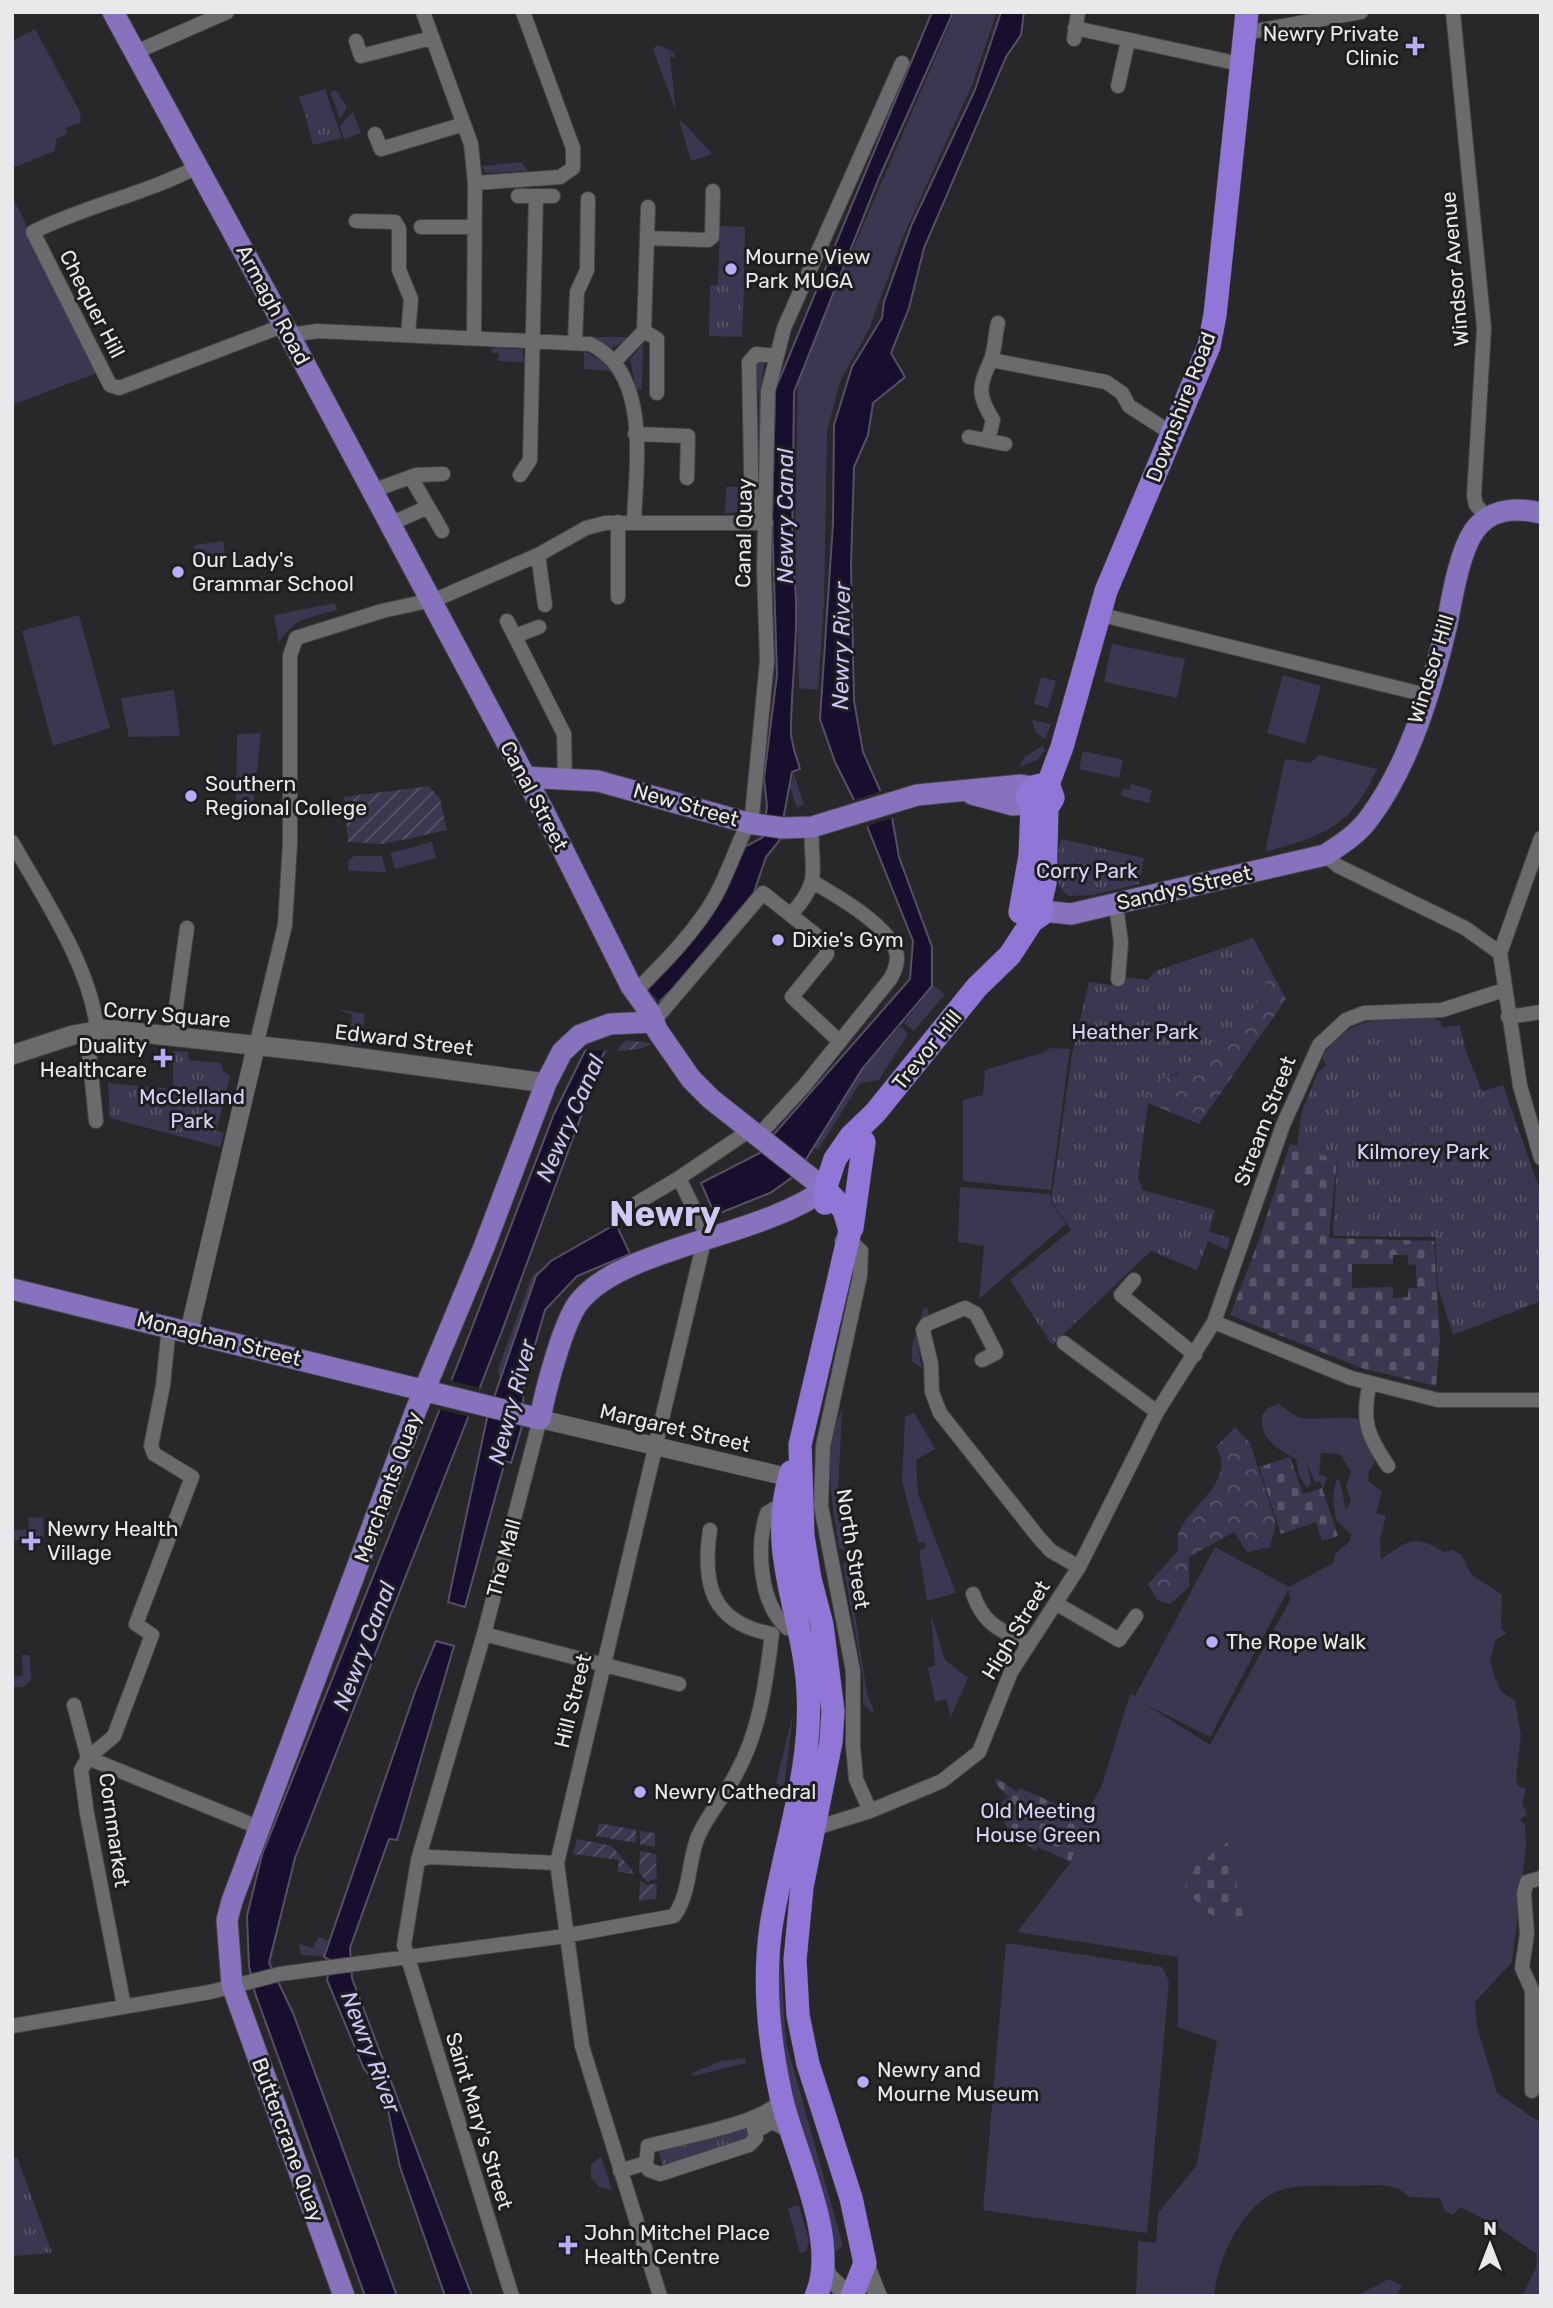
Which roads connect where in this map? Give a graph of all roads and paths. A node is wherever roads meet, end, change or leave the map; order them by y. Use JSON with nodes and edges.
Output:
{"nodes":[{"id":1,"x":113,"y":12,"type":"edge"},
{"id":2,"x":228,"y":12,"type":"edge"},
{"id":3,"x":423,"y":12,"type":"edge"},
{"id":4,"x":523,"y":12,"type":"edge"},
{"id":5,"x":1078,"y":12,"type":"edge"},
{"id":6,"x":1361,"y":12,"type":"edge"},
{"id":7,"x":1453,"y":12,"type":"edge"},
{"id":8,"x":1246,"y":22,"type":"edge"},
{"id":9,"x":432,"y":38,"type":"junction"},
{"id":10,"x":356,"y":41,"type":"dead end"},
{"id":11,"x":1128,"y":41,"type":"junction"},
{"id":12,"x":136,"y":52,"type":"junction"},
{"id":13,"x":902,"y":62,"type":"dead end"},
{"id":14,"x":1240,"y":64,"type":"junction"},
{"id":15,"x":1118,"y":86,"type":"dead end"},
{"id":16,"x":464,"y":124,"type":"junction"},
{"id":17,"x":376,"y":134,"type":"dead end"},
{"id":18,"x":199,"y":166,"type":"junction"},
{"id":19,"x":475,"y":183,"type":"junction"},
{"id":20,"x":713,"y":191,"type":"dead end"},
{"id":21,"x":517,"y":196,"type":"dead end"},
{"id":22,"x":536,"y":196,"type":"junction"},
{"id":23,"x":553,"y":197,"type":"dead end"},
{"id":24,"x":588,"y":199,"type":"dead end"},
{"id":25,"x":648,"y":208,"type":"dead end"},
{"id":26,"x":356,"y":221,"type":"dead end"},
{"id":27,"x":421,"y":227,"type":"dead end"},
{"id":28,"x":474,"y":227,"type":"junction"},
{"id":29,"x":648,"y":238,"type":"junction"},
{"id":30,"x":998,"y":323,"type":"dead end"},
{"id":31,"x":287,"y":331,"type":"junction"},
{"id":32,"x":644,"y":331,"type":"junction"},
{"id":33,"x":408,"y":334,"type":"junction"},
{"id":34,"x":474,"y":338,"type":"junction"},
{"id":35,"x":534,"y":339,"type":"junction"},
{"id":36,"x":575,"y":341,"type":"junction"},
{"id":37,"x":776,"y":356,"type":"junction"},
{"id":38,"x":991,"y":360,"type":"junction"},
{"id":39,"x":615,"y":361,"type":"junction"},
{"id":40,"x":657,"y":393,"type":"dead end"},
{"id":41,"x":1171,"y":433,"type":"junction"},
{"id":42,"x":635,"y":434,"type":"junction"},
{"id":43,"x":969,"y":437,"type":"dead end"},
{"id":44,"x":988,"y":440,"type":"junction"},
{"id":45,"x":1005,"y":444,"type":"dead end"},
{"id":46,"x":443,"y":474,"type":"dead end"},
{"id":47,"x":520,"y":475,"type":"dead end"},
{"id":48,"x":687,"y":478,"type":"dead end"},
{"id":49,"x":413,"y":481,"type":"dead end"},
{"id":50,"x":372,"y":491,"type":"junction"},
{"id":51,"x":426,"y":508,"type":"junction"},
{"id":52,"x":1541,"y":513,"type":"edge"},
{"id":53,"x":1487,"y":517,"type":"junction"},
{"id":54,"x":618,"y":522,"type":"junction"},
{"id":55,"x":634,"y":522,"type":"junction"},
{"id":56,"x":759,"y":523,"type":"junction"},
{"id":57,"x":390,"y":524,"type":"junction"},
{"id":58,"x":442,"y":531,"type":"dead end"},
{"id":59,"x":538,"y":555,"type":"junction"},
{"id":60,"x":618,"y":597,"type":"dead end"},
{"id":61,"x":430,"y":600,"type":"junction"},
{"id":62,"x":545,"y":605,"type":"dead end"},
{"id":63,"x":1098,"y":614,"type":"junction"},
{"id":64,"x":507,"y":621,"type":"dead end"},
{"id":65,"x":539,"y":627,"type":"dead end"},
{"id":66,"x":515,"y":636,"type":"junction"},
{"id":67,"x":1426,"y":695,"type":"junction"},
{"id":68,"x":524,"y":777,"type":"junction"},
{"id":69,"x":565,"y":780,"type":"junction"},
{"id":70,"x":1038,"y":799,"type":"junction"},
{"id":71,"x":765,"y":826,"type":"junction"},
{"id":72,"x":812,"y":827,"type":"junction"},
{"id":73,"x":1541,"y":838,"type":"edge"},
{"id":74,"x":12,"y":842,"type":"edge"},
{"id":75,"x":1325,"y":855,"type":"junction"},
{"id":76,"x":813,"y":882,"type":"junction"},
{"id":77,"x":1116,"y":905,"type":"junction"},
{"id":78,"x":1031,"y":911,"type":"junction"},
{"id":79,"x":792,"y":913,"type":"junction"},
{"id":80,"x":187,"y":928,"type":"dead end"},
{"id":81,"x":1500,"y":953,"type":"junction"},
{"id":82,"x":1118,"y":979,"type":"dead end"},
{"id":83,"x":1504,"y":990,"type":"junction"},
{"id":84,"x":634,"y":996,"type":"junction"},
{"id":85,"x":1541,"y":1013,"type":"edge"},
{"id":86,"x":1508,"y":1017,"type":"junction"},
{"id":87,"x":649,"y":1020,"type":"junction"},
{"id":88,"x":602,"y":1026,"type":"junction"},
{"id":89,"x":86,"y":1032,"type":"junction"},
{"id":90,"x":172,"y":1036,"type":"junction"},
{"id":91,"x":840,"y":1042,"type":"junction"},
{"id":92,"x":256,"y":1046,"type":"junction"},
{"id":93,"x":12,"y":1055,"type":"edge"},
{"id":94,"x":546,"y":1083,"type":"junction"},
{"id":95,"x":876,"y":1113,"type":"junction"},
{"id":96,"x":96,"y":1121,"type":"dead end"},
{"id":97,"x":758,"y":1136,"type":"junction"},
{"id":98,"x":864,"y":1142,"type":"junction"},
{"id":99,"x":1541,"y":1158,"type":"edge"},
{"id":100,"x":681,"y":1184,"type":"junction"},
{"id":101,"x":826,"y":1186,"type":"junction"},
{"id":102,"x":627,"y":1209,"type":"dead end"},
{"id":103,"x":706,"y":1237,"type":"junction"},
{"id":104,"x":845,"y":1238,"type":"junction"},
{"id":105,"x":1134,"y":1280,"type":"dead end"},
{"id":106,"x":12,"y":1289,"type":"edge"},
{"id":107,"x":1214,"y":1322,"type":"junction"},
{"id":108,"x":179,"y":1329,"type":"junction"},
{"id":109,"x":1064,"y":1343,"type":"dead end"},
{"id":110,"x":1195,"y":1355,"type":"junction"},
{"id":111,"x":982,"y":1360,"type":"dead end"},
{"id":112,"x":1370,"y":1383,"type":"junction"},
{"id":113,"x":434,"y":1391,"type":"junction"},
{"id":114,"x":1541,"y":1400,"type":"edge"},
{"id":115,"x":1157,"y":1412,"type":"junction"},
{"id":116,"x":533,"y":1417,"type":"junction"},
{"id":117,"x":656,"y":1448,"type":"junction"},
{"id":118,"x":1388,"y":1466,"type":"dead end"},
{"id":119,"x":795,"y":1479,"type":"junction"},
{"id":120,"x":710,"y":1530,"type":"dead end"},
{"id":121,"x":1079,"y":1567,"type":"junction"},
{"id":122,"x":973,"y":1594,"type":"dead end"},
{"id":123,"x":1057,"y":1604,"type":"junction"},
{"id":124,"x":1136,"y":1616,"type":"dead end"},
{"id":125,"x":822,"y":1625,"type":"junction"},
{"id":126,"x":792,"y":1628,"type":"junction"},
{"id":127,"x":484,"y":1634,"type":"junction"},
{"id":128,"x":772,"y":1634,"type":"junction"},
{"id":129,"x":1027,"y":1644,"type":"junction"},
{"id":130,"x":604,"y":1663,"type":"junction"},
{"id":131,"x":678,"y":1684,"type":"dead end"},
{"id":132,"x":74,"y":1705,"type":"dead end"},
{"id":133,"x":88,"y":1758,"type":"junction"},
{"id":134,"x":870,"y":1811,"type":"junction"},
{"id":135,"x":804,"y":1824,"type":"junction"},
{"id":136,"x":258,"y":1826,"type":"junction"},
{"id":137,"x":418,"y":1860,"type":"junction"},
{"id":138,"x":557,"y":1863,"type":"junction"},
{"id":139,"x":1541,"y":1878,"type":"edge"},
{"id":140,"x":566,"y":1936,"type":"junction"},
{"id":141,"x":407,"y":1958,"type":"junction"},
{"id":142,"x":240,"y":1983,"type":"junction"},
{"id":143,"x":1536,"y":1989,"type":"edge"},
{"id":144,"x":124,"y":2007,"type":"junction"},
{"id":145,"x":12,"y":2025,"type":"edge"},
{"id":146,"x":1532,"y":2091,"type":"dead end"},
{"id":147,"x":782,"y":2099,"type":"junction"},
{"id":148,"x":754,"y":2125,"type":"junction"},
{"id":149,"x":790,"y":2131,"type":"junction"},
{"id":150,"x":646,"y":2163,"type":"junction"},
{"id":151,"x":620,"y":2171,"type":"junction"},
{"id":152,"x":823,"y":2258,"type":"junction"},
{"id":153,"x":856,"y":2282,"type":"edge"},
{"id":154,"x":344,"y":2296,"type":"edge"},
{"id":155,"x":512,"y":2296,"type":"edge"},
{"id":156,"x":660,"y":2296,"type":"edge"},
{"id":157,"x":816,"y":2296,"type":"edge"}],
"edges":[{"from":1,"to":12,"type":"main road","name":"Armagh Road"},
{"from":2,"to":12,"type":"street"},
{"from":3,"to":9,"type":"street"},
{"from":4,"to":19,"type":"street"},
{"from":5,"to":11,"type":"street"},
{"from":6,"to":8,"type":"street"},
{"from":7,"to":53,"type":"street","name":"Windsor Avenue"},
{"from":8,"to":14,"type":"highway","name":"Downshire Road"},
{"from":9,"to":10,"type":"street"},
{"from":9,"to":16,"type":"street"},
{"from":11,"to":14,"type":"street"},
{"from":11,"to":15,"type":"street"},
{"from":12,"to":18,"type":"main road","name":"Armagh Road"},
{"from":13,"to":37,"type":"street","name":"Canal Quay"},
{"from":14,"to":41,"type":"highway","name":"Downshire Road"},
{"from":16,"to":17,"type":"street"},
{"from":16,"to":19,"type":"street"},
{"from":18,"to":31,"type":"main road","name":"Armagh Road"},
{"from":18,"to":31,"type":"street","name":"Chequer Hill"},
{"from":19,"to":28,"type":"street"},
{"from":20,"to":29,"type":"street"},
{"from":21,"to":22,"type":"street"},
{"from":22,"to":23,"type":"street"},
{"from":22,"to":35,"type":"street"},
{"from":24,"to":36,"type":"street"},
{"from":25,"to":29,"type":"street"},
{"from":26,"to":33,"type":"street"},
{"from":27,"to":28,"type":"street"},
{"from":28,"to":34,"type":"street"},
{"from":29,"to":32,"type":"street"},
{"from":30,"to":38,"type":"street"},
{"from":31,"to":33,"type":"street"},
{"from":31,"to":50,"type":"main road","name":"Armagh Road"},
{"from":32,"to":39,"type":"street"},
{"from":32,"to":40,"type":"street"},
{"from":33,"to":34,"type":"street"},
{"from":34,"to":35,"type":"street"},
{"from":35,"to":36,"type":"street"},
{"from":35,"to":47,"type":"street"},
{"from":36,"to":39,"type":"street"},
{"from":37,"to":56,"type":"street","name":"Canal Quay"},
{"from":37,"to":56,"type":"street"},
{"from":38,"to":41,"type":"street"},
{"from":38,"to":44,"type":"street"},
{"from":39,"to":42,"type":"street"},
{"from":41,"to":63,"type":"highway","name":"Downshire Road"},
{"from":42,"to":48,"type":"street"},
{"from":42,"to":55,"type":"street"},
{"from":43,"to":44,"type":"street"},
{"from":44,"to":45,"type":"street"},
{"from":46,"to":50,"type":"street"},
{"from":49,"to":51,"type":"street"},
{"from":50,"to":57,"type":"main road","name":"Armagh Road"},
{"from":51,"to":57,"type":"street"},
{"from":51,"to":58,"type":"street"},
{"from":52,"to":53,"type":"main road"},
{"from":53,"to":67,"type":"main road","name":"Windsor Hill"},
{"from":54,"to":55,"type":"street"},
{"from":54,"to":59,"type":"street"},
{"from":54,"to":60,"type":"street"},
{"from":55,"to":56,"type":"street"},
{"from":56,"to":71,"type":"street","name":"Canal Quay"},
{"from":57,"to":61,"type":"main road","name":"Armagh Road"},
{"from":59,"to":61,"type":"street"},
{"from":59,"to":62,"type":"street"},
{"from":61,"to":68,"type":"main road","name":"Canal Street"},
{"from":61,"to":92,"type":"street"},
{"from":63,"to":67,"type":"street"},
{"from":63,"to":70,"type":"highway","name":"Downshire Road"},
{"from":64,"to":66,"type":"street"},
{"from":65,"to":66,"type":"street"},
{"from":66,"to":69,"type":"street"},
{"from":67,"to":75,"type":"main road","name":"Windsor Hill"},
{"from":68,"to":69,"type":"main road","name":"New Street"},
{"from":68,"to":84,"type":"main road","name":"Canal Street"},
{"from":69,"to":71,"type":"main road","name":"New Street"},
{"from":70,"to":72,"type":"main road","name":"New Street"},
{"from":70,"to":78,"type":"highway","name":"Downshire Road"},
{"from":71,"to":72,"type":"main road","name":"New Street"},
{"from":71,"to":84,"type":"street","name":"Canal Quay"},
{"from":72,"to":76,"type":"street"},
{"from":73,"to":81,"type":"street"},
{"from":74,"to":89,"type":"street"},
{"from":75,"to":77,"type":"main road","name":"Sandys Street"},
{"from":75,"to":81,"type":"street"},
{"from":76,"to":79,"type":"street"},
{"from":76,"to":91,"type":"street"},
{"from":77,"to":78,"type":"main road","name":"Sandys Street"},
{"from":77,"to":82,"type":"street"},
{"from":78,"to":95,"type":"highway","name":"Trevor Hill"},
{"from":79,"to":87,"type":"street"},
{"from":79,"to":91,"type":"street"},
{"from":80,"to":90,"type":"street"},
{"from":81,"to":83,"type":"street"},
{"from":83,"to":86,"type":"street"},
{"from":83,"to":107,"type":"street","name":"Stream Street"},
{"from":84,"to":87,"type":"main road","name":"Canal Street"},
{"from":84,"to":88,"type":"main road","name":"Merchants Quay"},
{"from":85,"to":86,"type":"street"},
{"from":86,"to":99,"type":"street"},
{"from":87,"to":88,"type":"main road"},
{"from":87,"to":97,"type":"main road","name":"Canal Street"},
{"from":88,"to":94,"type":"main road","name":"Merchants Quay"},
{"from":89,"to":90,"type":"main road","name":"Corry Square"},
{"from":89,"to":93,"type":"main road"},
{"from":89,"to":96,"type":"street"},
{"from":90,"to":92,"type":"main road","name":"Corry Square"},
{"from":91,"to":97,"type":"street"},
{"from":92,"to":94,"type":"main road","name":"Edward Street"},
{"from":92,"to":108,"type":"street"},
{"from":94,"to":113,"type":"main road","name":"Merchants Quay"},
{"from":95,"to":98,"type":"highway","name":"Trevor Hill"},
{"from":95,"to":101,"type":"highway","name":"Trevor Hill"},
{"from":97,"to":100,"type":"street"},
{"from":97,"to":101,"type":"main road","name":"Canal Street"},
{"from":98,"to":101,"type":"highway","name":"Trevor Hill"},
{"from":98,"to":104,"type":"highway"},
{"from":100,"to":102,"type":"street"},
{"from":100,"to":103,"type":"street"},
{"from":101,"to":103,"type":"main road","name":"The Mall"},
{"from":101,"to":104,"type":"highway"},
{"from":103,"to":116,"type":"main road","name":"The Mall"},
{"from":103,"to":117,"type":"street","name":"Hill Street"},
{"from":104,"to":119,"type":"highway"},
{"from":104,"to":134,"type":"street","name":"North Street"},
{"from":105,"to":110,"type":"street"},
{"from":106,"to":108,"type":"main road","name":"Monaghan Street"},
{"from":107,"to":110,"type":"street","name":"High Street"},
{"from":107,"to":112,"type":"street"},
{"from":108,"to":113,"type":"main road","name":"Monaghan Street"},
{"from":108,"to":133,"type":"street"},
{"from":109,"to":115,"type":"street"},
{"from":110,"to":115,"type":"street","name":"High Street"},
{"from":111,"to":121,"type":"street"},
{"from":112,"to":114,"type":"street"},
{"from":112,"to":118,"type":"street"},
{"from":113,"to":116,"type":"main road","name":"Monaghan Street"},
{"from":113,"to":136,"type":"main road","name":"Merchants Quay"},
{"from":115,"to":121,"type":"street","name":"High Street"},
{"from":116,"to":117,"type":"street","name":"Margaret Street"},
{"from":116,"to":127,"type":"street","name":"The Mall"},
{"from":117,"to":119,"type":"street","name":"Margaret Street"},
{"from":117,"to":130,"type":"street","name":"Hill Street"},
{"from":119,"to":125,"type":"highway"},
{"from":119,"to":126,"type":"highway"},
{"from":120,"to":128,"type":"street"},
{"from":121,"to":123,"type":"street","name":"High Street"},
{"from":122,"to":129,"type":"street"},
{"from":123,"to":124,"type":"street"},
{"from":123,"to":129,"type":"street","name":"High Street"},
{"from":125,"to":126,"type":"street"},
{"from":125,"to":135,"type":"highway"},
{"from":126,"to":128,"type":"street"},
{"from":126,"to":135,"type":"highway"},
{"from":127,"to":130,"type":"street"},
{"from":127,"to":137,"type":"street","name":"The Mall"},
{"from":128,"to":140,"type":"street"},
{"from":129,"to":134,"type":"street","name":"High Street"},
{"from":130,"to":131,"type":"street"},
{"from":130,"to":138,"type":"street","name":"Hill Street"},
{"from":132,"to":133,"type":"street"},
{"from":133,"to":136,"type":"street","name":"Cornmarket"},
{"from":133,"to":144,"type":"street","name":"Cornmarket"},
{"from":134,"to":135,"type":"street","name":"High Street"},
{"from":135,"to":147,"type":"highway"},
{"from":135,"to":153,"type":"highway"},
{"from":136,"to":142,"type":"main road","name":"Merchants Quay"},
{"from":137,"to":138,"type":"street"},
{"from":137,"to":141,"type":"street","name":"The Mall"},
{"from":138,"to":140,"type":"street","name":"Hill Street"},
{"from":139,"to":143,"type":"street"},
{"from":140,"to":141,"type":"street"},
{"from":140,"to":151,"type":"street","name":"Hill Street"},
{"from":141,"to":142,"type":"street"},
{"from":141,"to":155,"type":"street","name":"Saint Mary's Street"},
{"from":142,"to":144,"type":"street"},
{"from":142,"to":154,"type":"main road","name":"Buttercrane Quay"},
{"from":143,"to":146,"type":"street"},
{"from":144,"to":145,"type":"street"},
{"from":147,"to":148,"type":"street"},
{"from":147,"to":149,"type":"highway"},
{"from":148,"to":149,"type":"street"},
{"from":148,"to":150,"type":"street"},
{"from":148,"to":150,"type":"street"},
{"from":149,"to":152,"type":"highway"},
{"from":150,"to":151,"type":"street"},
{"from":151,"to":156,"type":"street","name":"Hill Street"},
{"from":152,"to":153,"type":"street"},
{"from":152,"to":153,"type":"highway"},
{"from":152,"to":157,"type":"highway"}]}
